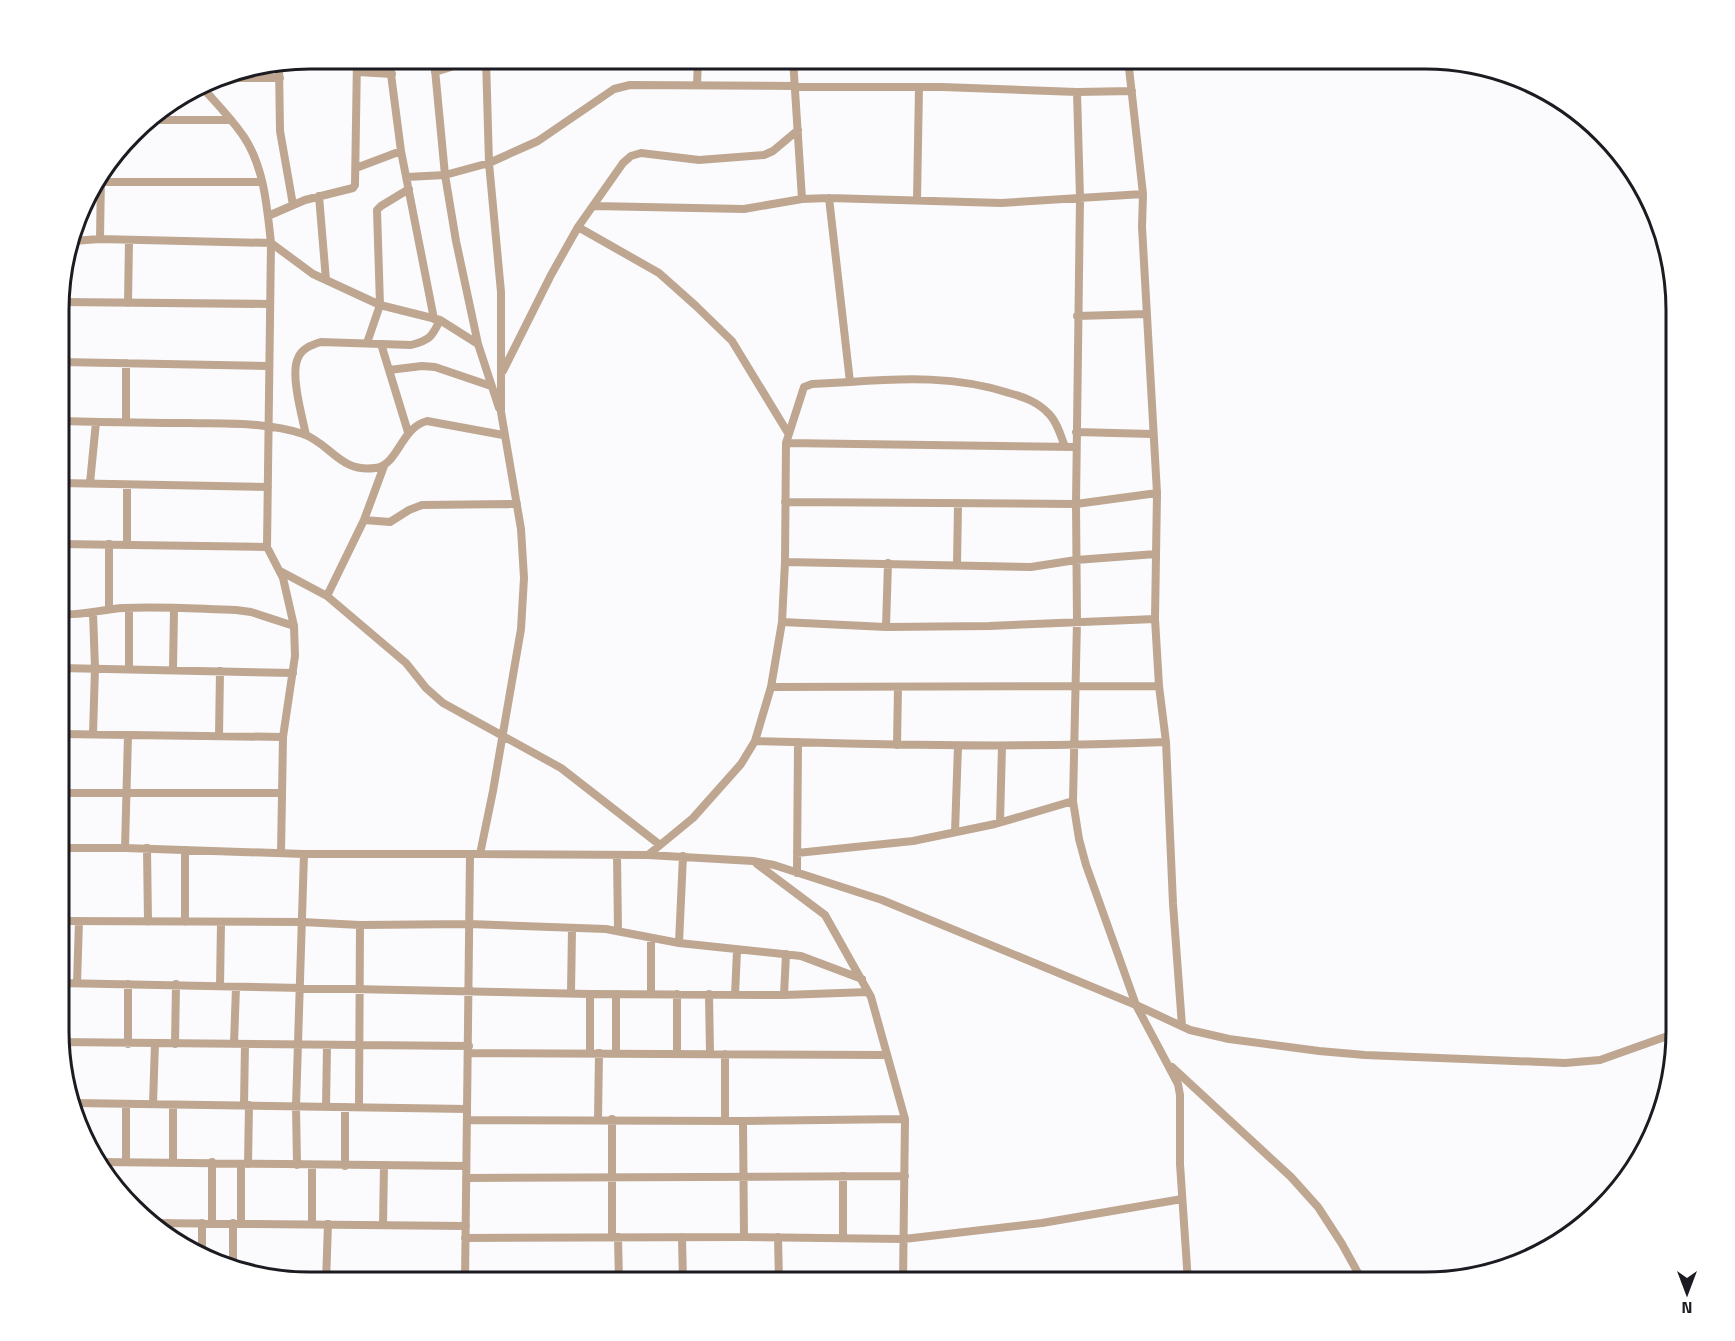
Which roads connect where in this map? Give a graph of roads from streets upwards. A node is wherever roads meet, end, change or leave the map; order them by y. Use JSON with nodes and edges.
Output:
{"nodes":[{"id":1,"x":358,"y":69,"type":"edge"},
{"id":2,"x":391,"y":69,"type":"edge"},
{"id":3,"x":435,"y":69,"type":"edge"},
{"id":4,"x":445,"y":69,"type":"edge"},
{"id":5,"x":486,"y":69,"type":"edge"},
{"id":6,"x":698,"y":69,"type":"edge"},
{"id":7,"x":793,"y":69,"type":"edge"},
{"id":8,"x":1129,"y":69,"type":"edge"},
{"id":9,"x":279,"y":71,"type":"edge"},
{"id":10,"x":358,"y":72,"type":"junction"},
{"id":11,"x":435,"y":72,"type":"junction"},
{"id":12,"x":392,"y":74,"type":"junction"},
{"id":13,"x":244,"y":78,"type":"edge"},
{"id":14,"x":280,"y":78,"type":"junction"},
{"id":15,"x":697,"y":85,"type":"junction"},
{"id":16,"x":794,"y":86,"type":"junction"},
{"id":17,"x":919,"y":87,"type":"junction"},
{"id":18,"x":1132,"y":91,"type":"junction"},
{"id":19,"x":207,"y":92,"type":"edge"},
{"id":20,"x":1077,"y":92,"type":"junction"},
{"id":21,"x":162,"y":120,"type":"edge"},
{"id":22,"x":231,"y":120,"type":"junction"},
{"id":23,"x":798,"y":130,"type":"junction"},
{"id":24,"x":401,"y":151,"type":"junction"},
{"id":25,"x":489,"y":163,"type":"junction"},
{"id":26,"x":356,"y":168,"type":"junction"},
{"id":27,"x":445,"y":175,"type":"junction"},
{"id":28,"x":407,"y":177,"type":"junction"},
{"id":29,"x":108,"y":179,"type":"edge"},
{"id":30,"x":262,"y":182,"type":"junction"},
{"id":31,"x":409,"y":189,"type":"junction"},
{"id":32,"x":98,"y":194,"type":"edge"},
{"id":33,"x":1143,"y":195,"type":"junction"},
{"id":34,"x":320,"y":196,"type":"junction"},
{"id":35,"x":829,"y":198,"type":"junction"},
{"id":36,"x":1080,"y":198,"type":"junction"},
{"id":37,"x":802,"y":199,"type":"junction"},
{"id":38,"x":917,"y":200,"type":"junction"},
{"id":39,"x":293,"y":205,"type":"junction"},
{"id":40,"x":594,"y":206,"type":"junction"},
{"id":41,"x":268,"y":216,"type":"junction"},
{"id":42,"x":578,"y":227,"type":"junction"},
{"id":43,"x":100,"y":239,"type":"junction"},
{"id":44,"x":129,"y":240,"type":"junction"},
{"id":45,"x":79,"y":241,"type":"edge"},
{"id":46,"x":271,"y":243,"type":"junction"},
{"id":47,"x":326,"y":280,"type":"junction"},
{"id":48,"x":69,"y":302,"type":"edge"},
{"id":49,"x":128,"y":303,"type":"junction"},
{"id":50,"x":269,"y":304,"type":"junction"},
{"id":51,"x":380,"y":305,"type":"junction"},
{"id":52,"x":1147,"y":314,"type":"junction"},
{"id":53,"x":1077,"y":316,"type":"junction"},
{"id":54,"x":437,"y":320,"type":"junction"},
{"id":55,"x":367,"y":343,"type":"junction"},
{"id":56,"x":381,"y":344,"type":"junction"},
{"id":57,"x":478,"y":344,"type":"junction"},
{"id":58,"x":69,"y":362,"type":"edge"},
{"id":59,"x":126,"y":363,"type":"junction"},
{"id":60,"x":269,"y":366,"type":"junction"},
{"id":61,"x":388,"y":369,"type":"junction"},
{"id":62,"x":502,"y":373,"type":"junction"},
{"id":63,"x":850,"y":382,"type":"junction"},
{"id":64,"x":491,"y":386,"type":"junction"},
{"id":65,"x":501,"y":412,"type":"junction"},
{"id":66,"x":69,"y":421,"type":"edge"},
{"id":67,"x":96,"y":422,"type":"junction"},
{"id":68,"x":126,"y":422,"type":"junction"},
{"id":69,"x":268,"y":425,"type":"junction"},
{"id":70,"x":408,"y":432,"type":"junction"},
{"id":71,"x":1076,"y":432,"type":"junction"},
{"id":72,"x":788,"y":433,"type":"junction"},
{"id":73,"x":1152,"y":434,"type":"junction"},
{"id":74,"x":306,"y":435,"type":"junction"},
{"id":75,"x":503,"y":435,"type":"junction"},
{"id":76,"x":786,"y":443,"type":"junction"},
{"id":77,"x":1065,"y":447,"type":"junction"},
{"id":78,"x":1076,"y":447,"type":"junction"},
{"id":79,"x":384,"y":466,"type":"junction"},
{"id":80,"x":69,"y":483,"type":"edge"},
{"id":81,"x":90,"y":483,"type":"junction"},
{"id":82,"x":127,"y":484,"type":"junction"},
{"id":83,"x":268,"y":487,"type":"junction"},
{"id":84,"x":1157,"y":493,"type":"junction"},
{"id":85,"x":785,"y":502,"type":"junction"},
{"id":86,"x":958,"y":503,"type":"junction"},
{"id":87,"x":518,"y":504,"type":"junction"},
{"id":88,"x":1076,"y":504,"type":"junction"},
{"id":89,"x":364,"y":520,"type":"junction"},
{"id":90,"x":69,"y":544,"type":"edge"},
{"id":91,"x":109,"y":544,"type":"junction"},
{"id":92,"x":127,"y":545,"type":"junction"},
{"id":93,"x":267,"y":547,"type":"junction"},
{"id":94,"x":1156,"y":554,"type":"junction"},
{"id":95,"x":1076,"y":560,"type":"junction"},
{"id":96,"x":785,"y":562,"type":"junction"},
{"id":97,"x":888,"y":563,"type":"junction"},
{"id":98,"x":957,"y":565,"type":"junction"},
{"id":99,"x":279,"y":570,"type":"junction"},
{"id":100,"x":327,"y":596,"type":"junction"},
{"id":101,"x":109,"y":608,"type":"junction"},
{"id":102,"x":129,"y":608,"type":"junction"},
{"id":103,"x":174,"y":609,"type":"junction"},
{"id":104,"x":93,"y":613,"type":"junction"},
{"id":105,"x":69,"y":615,"type":"edge"},
{"id":106,"x":1155,"y":619,"type":"junction"},
{"id":107,"x":1077,"y":621,"type":"junction"},
{"id":108,"x":782,"y":622,"type":"junction"},
{"id":109,"x":294,"y":626,"type":"junction"},
{"id":110,"x":886,"y":627,"type":"junction"},
{"id":111,"x":69,"y":668,"type":"edge"},
{"id":112,"x":95,"y":669,"type":"junction"},
{"id":113,"x":129,"y":669,"type":"junction"},
{"id":114,"x":172,"y":670,"type":"junction"},
{"id":115,"x":220,"y":671,"type":"junction"},
{"id":116,"x":293,"y":673,"type":"junction"},
{"id":117,"x":1074,"y":686,"type":"junction"},
{"id":118,"x":1159,"y":686,"type":"junction"},
{"id":119,"x":771,"y":687,"type":"junction"},
{"id":120,"x":898,"y":687,"type":"junction"},
{"id":121,"x":69,"y":734,"type":"edge"},
{"id":122,"x":93,"y":734,"type":"junction"},
{"id":123,"x":128,"y":735,"type":"junction"},
{"id":124,"x":503,"y":735,"type":"junction"},
{"id":125,"x":219,"y":736,"type":"junction"},
{"id":126,"x":283,"y":737,"type":"junction"},
{"id":127,"x":755,"y":741,"type":"junction"},
{"id":128,"x":798,"y":742,"type":"junction"},
{"id":129,"x":1166,"y":742,"type":"junction"},
{"id":130,"x":897,"y":745,"type":"junction"},
{"id":131,"x":958,"y":746,"type":"junction"},
{"id":132,"x":1002,"y":746,"type":"junction"},
{"id":133,"x":1074,"y":746,"type":"junction"},
{"id":134,"x":69,"y":793,"type":"edge"},
{"id":135,"x":127,"y":793,"type":"junction"},
{"id":136,"x":282,"y":794,"type":"junction"},
{"id":137,"x":1073,"y":801,"type":"junction"},
{"id":138,"x":1000,"y":822,"type":"junction"},
{"id":139,"x":955,"y":832,"type":"junction"},
{"id":140,"x":660,"y":845,"type":"junction"},
{"id":141,"x":69,"y":848,"type":"edge"},
{"id":142,"x":125,"y":848,"type":"junction"},
{"id":143,"x":147,"y":848,"type":"junction"},
{"id":144,"x":185,"y":850,"type":"junction"},
{"id":145,"x":281,"y":853,"type":"junction"},
{"id":146,"x":304,"y":854,"type":"junction"},
{"id":147,"x":470,"y":854,"type":"junction"},
{"id":148,"x":480,"y":854,"type":"junction"},
{"id":149,"x":797,"y":854,"type":"junction"},
{"id":150,"x":617,"y":855,"type":"junction"},
{"id":151,"x":648,"y":855,"type":"junction"},
{"id":152,"x":683,"y":856,"type":"junction"},
{"id":153,"x":753,"y":861,"type":"junction"},
{"id":154,"x":797,"y":873,"type":"junction"},
{"id":155,"x":69,"y":921,"type":"edge"},
{"id":156,"x":79,"y":921,"type":"junction"},
{"id":157,"x":148,"y":922,"type":"junction"},
{"id":158,"x":184,"y":922,"type":"junction"},
{"id":159,"x":221,"y":922,"type":"junction"},
{"id":160,"x":302,"y":922,"type":"junction"},
{"id":161,"x":470,"y":924,"type":"junction"},
{"id":162,"x":360,"y":925,"type":"junction"},
{"id":163,"x":572,"y":929,"type":"junction"},
{"id":164,"x":618,"y":931,"type":"junction"},
{"id":165,"x":651,"y":938,"type":"junction"},
{"id":166,"x":679,"y":943,"type":"junction"},
{"id":167,"x":736,"y":951,"type":"junction"},
{"id":168,"x":786,"y":954,"type":"junction"},
{"id":169,"x":862,"y":979,"type":"junction"},
{"id":170,"x":69,"y":984,"type":"edge"},
{"id":171,"x":77,"y":984,"type":"junction"},
{"id":172,"x":128,"y":984,"type":"junction"},
{"id":173,"x":176,"y":984,"type":"junction"},
{"id":174,"x":220,"y":986,"type":"junction"},
{"id":175,"x":236,"y":987,"type":"junction"},
{"id":176,"x":300,"y":987,"type":"junction"},
{"id":177,"x":360,"y":989,"type":"junction"},
{"id":178,"x":468,"y":991,"type":"junction"},
{"id":179,"x":868,"y":992,"type":"junction"},
{"id":180,"x":571,"y":993,"type":"junction"},
{"id":181,"x":590,"y":994,"type":"junction"},
{"id":182,"x":616,"y":994,"type":"junction"},
{"id":183,"x":651,"y":994,"type":"junction"},
{"id":184,"x":677,"y":994,"type":"junction"},
{"id":185,"x":709,"y":994,"type":"junction"},
{"id":186,"x":735,"y":995,"type":"junction"},
{"id":187,"x":784,"y":995,"type":"junction"},
{"id":188,"x":1136,"y":1005,"type":"junction"},
{"id":189,"x":1182,"y":1026,"type":"junction"},
{"id":190,"x":1666,"y":1038,"type":"edge"},
{"id":191,"x":70,"y":1042,"type":"edge"},
{"id":192,"x":155,"y":1043,"type":"junction"},
{"id":193,"x":128,"y":1044,"type":"junction"},
{"id":194,"x":175,"y":1044,"type":"junction"},
{"id":195,"x":234,"y":1044,"type":"junction"},
{"id":196,"x":245,"y":1044,"type":"junction"},
{"id":197,"x":299,"y":1044,"type":"junction"},
{"id":198,"x":327,"y":1045,"type":"junction"},
{"id":199,"x":361,"y":1045,"type":"junction"},
{"id":200,"x":469,"y":1049,"type":"junction"},
{"id":201,"x":590,"y":1053,"type":"junction"},
{"id":202,"x":599,"y":1053,"type":"junction"},
{"id":203,"x":616,"y":1053,"type":"junction"},
{"id":204,"x":677,"y":1053,"type":"junction"},
{"id":205,"x":710,"y":1053,"type":"junction"},
{"id":206,"x":725,"y":1054,"type":"junction"},
{"id":207,"x":885,"y":1055,"type":"junction"},
{"id":208,"x":1167,"y":1062,"type":"junction"},
{"id":209,"x":80,"y":1103,"type":"edge"},
{"id":210,"x":126,"y":1104,"type":"junction"},
{"id":211,"x":153,"y":1104,"type":"junction"},
{"id":212,"x":173,"y":1105,"type":"junction"},
{"id":213,"x":247,"y":1105,"type":"junction"},
{"id":214,"x":296,"y":1106,"type":"junction"},
{"id":215,"x":326,"y":1107,"type":"junction"},
{"id":216,"x":345,"y":1107,"type":"junction"},
{"id":217,"x":359,"y":1107,"type":"junction"},
{"id":218,"x":467,"y":1109,"type":"junction"},
{"id":219,"x":612,"y":1119,"type":"junction"},
{"id":220,"x":905,"y":1119,"type":"junction"},
{"id":221,"x":466,"y":1120,"type":"junction"},
{"id":222,"x":598,"y":1120,"type":"junction"},
{"id":223,"x":725,"y":1121,"type":"junction"},
{"id":224,"x":743,"y":1121,"type":"junction"},
{"id":225,"x":126,"y":1162,"type":"junction"},
{"id":226,"x":173,"y":1162,"type":"junction"},
{"id":227,"x":212,"y":1162,"type":"junction"},
{"id":228,"x":109,"y":1164,"type":"edge"},
{"id":229,"x":245,"y":1164,"type":"junction"},
{"id":230,"x":297,"y":1165,"type":"junction"},
{"id":231,"x":384,"y":1165,"type":"junction"},
{"id":232,"x":312,"y":1166,"type":"junction"},
{"id":233,"x":345,"y":1166,"type":"junction"},
{"id":234,"x":466,"y":1166,"type":"junction"},
{"id":235,"x":744,"y":1176,"type":"junction"},
{"id":236,"x":843,"y":1176,"type":"junction"},
{"id":237,"x":905,"y":1176,"type":"junction"},
{"id":238,"x":612,"y":1177,"type":"junction"},
{"id":239,"x":466,"y":1178,"type":"junction"},
{"id":240,"x":1182,"y":1200,"type":"junction"},
{"id":241,"x":164,"y":1223,"type":"edge"},
{"id":242,"x":168,"y":1223,"type":"joint"},
{"id":243,"x":202,"y":1223,"type":"junction"},
{"id":244,"x":212,"y":1223,"type":"junction"},
{"id":245,"x":237,"y":1223,"type":"junction"},
{"id":246,"x":312,"y":1223,"type":"junction"},
{"id":247,"x":328,"y":1224,"type":"junction"},
{"id":248,"x":383,"y":1225,"type":"junction"},
{"id":249,"x":466,"y":1226,"type":"junction"},
{"id":250,"x":682,"y":1237,"type":"junction"},
{"id":251,"x":744,"y":1237,"type":"junction"},
{"id":252,"x":778,"y":1237,"type":"junction"},
{"id":253,"x":465,"y":1238,"type":"junction"},
{"id":254,"x":615,"y":1238,"type":"junction"},
{"id":255,"x":843,"y":1238,"type":"junction"},
{"id":256,"x":904,"y":1239,"type":"junction"},
{"id":257,"x":202,"y":1246,"type":"edge"},
{"id":258,"x":234,"y":1260,"type":"edge"},
{"id":259,"x":326,"y":1272,"type":"edge"},
{"id":260,"x":465,"y":1272,"type":"edge"},
{"id":261,"x":618,"y":1272,"type":"edge"},
{"id":262,"x":683,"y":1272,"type":"edge"},
{"id":263,"x":779,"y":1272,"type":"edge"},
{"id":264,"x":903,"y":1272,"type":"edge"},
{"id":265,"x":1187,"y":1272,"type":"edge"},
{"id":266,"x":1357,"y":1272,"type":"edge"}],
"edges":[{"from":1,"to":10,"type":"street"},
{"from":2,"to":12,"type":"street"},
{"from":3,"to":11,"type":"street"},
{"from":4,"to":11,"type":"street"},
{"from":5,"to":25,"type":"street"},
{"from":6,"to":15,"type":"street"},
{"from":7,"to":16,"type":"street"},
{"from":8,"to":18,"type":"street"},
{"from":9,"to":14,"type":"street"},
{"from":10,"to":12,"type":"street"},
{"from":10,"to":26,"type":"street"},
{"from":11,"to":27,"type":"street"},
{"from":12,"to":24,"type":"street"},
{"from":13,"to":14,"type":"street"},
{"from":14,"to":39,"type":"street"},
{"from":15,"to":16,"type":"street"},
{"from":15,"to":25,"type":"street"},
{"from":16,"to":17,"type":"street"},
{"from":16,"to":23,"type":"street"},
{"from":17,"to":20,"type":"street"},
{"from":17,"to":38,"type":"street"},
{"from":18,"to":20,"type":"street"},
{"from":18,"to":33,"type":"street"},
{"from":19,"to":22,"type":"street"},
{"from":20,"to":36,"type":"street"},
{"from":21,"to":22,"type":"street"},
{"from":22,"to":30,"type":"street"},
{"from":23,"to":37,"type":"street"},
{"from":23,"to":40,"type":"street"},
{"from":24,"to":26,"type":"street"},
{"from":24,"to":28,"type":"street"},
{"from":25,"to":27,"type":"street"},
{"from":25,"to":62,"type":"street"},
{"from":26,"to":34,"type":"street"},
{"from":27,"to":28,"type":"street"},
{"from":27,"to":57,"type":"street"},
{"from":28,"to":31,"type":"street"},
{"from":29,"to":30,"type":"street"},
{"from":30,"to":41,"type":"street"},
{"from":31,"to":51,"type":"street"},
{"from":31,"to":54,"type":"street"},
{"from":32,"to":43,"type":"street"},
{"from":33,"to":36,"type":"street"},
{"from":33,"to":52,"type":"street"},
{"from":34,"to":39,"type":"street"},
{"from":34,"to":47,"type":"street"},
{"from":35,"to":37,"type":"street"},
{"from":35,"to":38,"type":"street"},
{"from":35,"to":63,"type":"street"},
{"from":36,"to":38,"type":"street"},
{"from":36,"to":53,"type":"street"},
{"from":37,"to":40,"type":"street"},
{"from":39,"to":41,"type":"street"},
{"from":40,"to":42,"type":"street"},
{"from":41,"to":46,"type":"street"},
{"from":42,"to":62,"type":"street"},
{"from":42,"to":72,"type":"street"},
{"from":43,"to":44,"type":"street"},
{"from":43,"to":45,"type":"street"},
{"from":44,"to":46,"type":"street"},
{"from":44,"to":49,"type":"street"},
{"from":46,"to":47,"type":"street"},
{"from":46,"to":50,"type":"street"},
{"from":47,"to":51,"type":"street"},
{"from":48,"to":49,"type":"street"},
{"from":49,"to":50,"type":"street"},
{"from":50,"to":60,"type":"street"},
{"from":51,"to":54,"type":"street"},
{"from":51,"to":55,"type":"street"},
{"from":52,"to":53,"type":"street"},
{"from":52,"to":73,"type":"street"},
{"from":53,"to":71,"type":"street"},
{"from":54,"to":56,"type":"street"},
{"from":54,"to":57,"type":"street"},
{"from":55,"to":56,"type":"street"},
{"from":55,"to":74,"type":"street"},
{"from":56,"to":61,"type":"street"},
{"from":57,"to":64,"type":"street"},
{"from":58,"to":59,"type":"street"},
{"from":59,"to":60,"type":"street"},
{"from":59,"to":68,"type":"street"},
{"from":60,"to":69,"type":"street"},
{"from":61,"to":64,"type":"street"},
{"from":61,"to":70,"type":"street"},
{"from":62,"to":65,"type":"street"},
{"from":63,"to":72,"type":"street"},
{"from":63,"to":77,"type":"street"},
{"from":64,"to":65,"type":"street"},
{"from":65,"to":75,"type":"street"},
{"from":66,"to":67,"type":"street"},
{"from":67,"to":68,"type":"street"},
{"from":67,"to":81,"type":"street"},
{"from":68,"to":69,"type":"street"},
{"from":69,"to":74,"type":"street"},
{"from":69,"to":83,"type":"street"},
{"from":70,"to":75,"type":"street"},
{"from":70,"to":79,"type":"street"},
{"from":71,"to":73,"type":"street"},
{"from":71,"to":78,"type":"street"},
{"from":72,"to":76,"type":"street"},
{"from":73,"to":84,"type":"street"},
{"from":74,"to":79,"type":"street"},
{"from":75,"to":87,"type":"street"},
{"from":76,"to":77,"type":"street"},
{"from":76,"to":85,"type":"street"},
{"from":77,"to":78,"type":"street"},
{"from":78,"to":88,"type":"street"},
{"from":79,"to":89,"type":"street"},
{"from":80,"to":81,"type":"street"},
{"from":81,"to":82,"type":"street"},
{"from":82,"to":83,"type":"street"},
{"from":82,"to":92,"type":"street"},
{"from":83,"to":93,"type":"street"},
{"from":84,"to":88,"type":"street"},
{"from":84,"to":94,"type":"street"},
{"from":85,"to":86,"type":"street"},
{"from":85,"to":96,"type":"street"},
{"from":86,"to":88,"type":"street"},
{"from":86,"to":98,"type":"street"},
{"from":87,"to":89,"type":"street"},
{"from":87,"to":124,"type":"street"},
{"from":88,"to":95,"type":"street"},
{"from":89,"to":100,"type":"street"},
{"from":90,"to":91,"type":"street"},
{"from":91,"to":92,"type":"street"},
{"from":91,"to":101,"type":"street"},
{"from":92,"to":93,"type":"street"},
{"from":93,"to":99,"type":"street"},
{"from":94,"to":95,"type":"street"},
{"from":94,"to":106,"type":"street"},
{"from":95,"to":98,"type":"street"},
{"from":95,"to":107,"type":"street"},
{"from":96,"to":97,"type":"street"},
{"from":96,"to":108,"type":"street"},
{"from":97,"to":98,"type":"street"},
{"from":97,"to":110,"type":"street"},
{"from":99,"to":100,"type":"street"},
{"from":99,"to":109,"type":"street"},
{"from":100,"to":124,"type":"street"},
{"from":101,"to":102,"type":"street"},
{"from":101,"to":104,"type":"street"},
{"from":102,"to":103,"type":"street"},
{"from":102,"to":113,"type":"street"},
{"from":103,"to":109,"type":"street"},
{"from":103,"to":114,"type":"street"},
{"from":104,"to":105,"type":"street"},
{"from":104,"to":112,"type":"street"},
{"from":106,"to":107,"type":"street"},
{"from":106,"to":118,"type":"street"},
{"from":107,"to":110,"type":"street"},
{"from":107,"to":117,"type":"street"},
{"from":108,"to":110,"type":"street"},
{"from":108,"to":119,"type":"street"},
{"from":109,"to":116,"type":"street"},
{"from":111,"to":112,"type":"street"},
{"from":112,"to":113,"type":"street"},
{"from":112,"to":122,"type":"street"},
{"from":113,"to":114,"type":"street"},
{"from":114,"to":115,"type":"street"},
{"from":115,"to":116,"type":"street"},
{"from":115,"to":125,"type":"street"},
{"from":116,"to":126,"type":"street"},
{"from":117,"to":118,"type":"street"},
{"from":117,"to":120,"type":"street"},
{"from":117,"to":133,"type":"street"},
{"from":118,"to":129,"type":"street"},
{"from":119,"to":120,"type":"street"},
{"from":119,"to":127,"type":"street"},
{"from":120,"to":130,"type":"street"},
{"from":121,"to":122,"type":"street"},
{"from":122,"to":123,"type":"street"},
{"from":123,"to":125,"type":"street"},
{"from":123,"to":135,"type":"street"},
{"from":124,"to":140,"type":"street"},
{"from":124,"to":148,"type":"street"},
{"from":125,"to":126,"type":"street"},
{"from":126,"to":136,"type":"street"},
{"from":127,"to":128,"type":"street"},
{"from":127,"to":140,"type":"street"},
{"from":128,"to":130,"type":"street"},
{"from":128,"to":149,"type":"street"},
{"from":129,"to":133,"type":"street"},
{"from":129,"to":189,"type":"street"},
{"from":130,"to":131,"type":"street"},
{"from":131,"to":132,"type":"street"},
{"from":131,"to":139,"type":"street"},
{"from":132,"to":133,"type":"street"},
{"from":132,"to":138,"type":"street"},
{"from":133,"to":137,"type":"street"},
{"from":134,"to":135,"type":"street"},
{"from":135,"to":136,"type":"street"},
{"from":135,"to":142,"type":"street"},
{"from":136,"to":145,"type":"street"},
{"from":137,"to":138,"type":"street"},
{"from":137,"to":188,"type":"street"},
{"from":138,"to":139,"type":"street"},
{"from":139,"to":149,"type":"street"},
{"from":140,"to":151,"type":"street"},
{"from":141,"to":142,"type":"street"},
{"from":142,"to":143,"type":"street"},
{"from":143,"to":144,"type":"street"},
{"from":143,"to":157,"type":"street"},
{"from":144,"to":145,"type":"street"},
{"from":144,"to":158,"type":"street"},
{"from":145,"to":146,"type":"street"},
{"from":146,"to":147,"type":"street"},
{"from":146,"to":160,"type":"street"},
{"from":147,"to":148,"type":"street"},
{"from":147,"to":161,"type":"street"},
{"from":148,"to":150,"type":"street"},
{"from":149,"to":154,"type":"street"},
{"from":150,"to":151,"type":"street"},
{"from":150,"to":164,"type":"street"},
{"from":151,"to":152,"type":"street"},
{"from":152,"to":153,"type":"street"},
{"from":152,"to":166,"type":"street"},
{"from":153,"to":154,"type":"street"},
{"from":153,"to":169,"type":"street"},
{"from":154,"to":188,"type":"street"},
{"from":155,"to":156,"type":"street"},
{"from":156,"to":157,"type":"street"},
{"from":156,"to":171,"type":"street"},
{"from":157,"to":158,"type":"street"},
{"from":158,"to":159,"type":"street"},
{"from":159,"to":160,"type":"street"},
{"from":159,"to":174,"type":"street"},
{"from":160,"to":162,"type":"street"},
{"from":160,"to":176,"type":"street"},
{"from":161,"to":162,"type":"street"},
{"from":161,"to":163,"type":"street"},
{"from":161,"to":178,"type":"street"},
{"from":162,"to":177,"type":"street"},
{"from":163,"to":164,"type":"street"},
{"from":163,"to":180,"type":"street"},
{"from":164,"to":165,"type":"street"},
{"from":165,"to":166,"type":"street"},
{"from":165,"to":183,"type":"street"},
{"from":166,"to":167,"type":"street"},
{"from":167,"to":168,"type":"street"},
{"from":167,"to":186,"type":"street"},
{"from":168,"to":169,"type":"street"},
{"from":168,"to":187,"type":"street"},
{"from":169,"to":179,"type":"street"},
{"from":170,"to":171,"type":"street"},
{"from":171,"to":172,"type":"street"},
{"from":172,"to":173,"type":"street"},
{"from":172,"to":193,"type":"street"},
{"from":173,"to":174,"type":"street"},
{"from":173,"to":194,"type":"street"},
{"from":174,"to":175,"type":"street"},
{"from":175,"to":176,"type":"street"},
{"from":175,"to":195,"type":"street"},
{"from":176,"to":177,"type":"street"},
{"from":176,"to":197,"type":"street"},
{"from":177,"to":178,"type":"street"},
{"from":177,"to":199,"type":"street"},
{"from":178,"to":180,"type":"street"},
{"from":178,"to":200,"type":"street"},
{"from":179,"to":187,"type":"street"},
{"from":179,"to":207,"type":"street"},
{"from":180,"to":181,"type":"street"},
{"from":181,"to":182,"type":"street"},
{"from":181,"to":201,"type":"street"},
{"from":182,"to":183,"type":"street"},
{"from":182,"to":203,"type":"street"},
{"from":183,"to":184,"type":"street"},
{"from":184,"to":185,"type":"street"},
{"from":184,"to":204,"type":"street"},
{"from":185,"to":186,"type":"street"},
{"from":185,"to":205,"type":"street"},
{"from":186,"to":187,"type":"street"},
{"from":188,"to":189,"type":"street"},
{"from":188,"to":208,"type":"street"},
{"from":189,"to":190,"type":"street"},
{"from":191,"to":193,"type":"street"},
{"from":192,"to":193,"type":"street"},
{"from":192,"to":194,"type":"street"},
{"from":192,"to":211,"type":"street"},
{"from":194,"to":195,"type":"street"},
{"from":195,"to":196,"type":"street"},
{"from":196,"to":197,"type":"street"},
{"from":196,"to":213,"type":"street"},
{"from":197,"to":198,"type":"street"},
{"from":197,"to":214,"type":"street"},
{"from":198,"to":199,"type":"street"},
{"from":198,"to":215,"type":"street"},
{"from":199,"to":200,"type":"street"},
{"from":199,"to":217,"type":"street"},
{"from":200,"to":201,"type":"street"},
{"from":200,"to":218,"type":"street"},
{"from":201,"to":202,"type":"street"},
{"from":202,"to":203,"type":"street"},
{"from":202,"to":222,"type":"street"},
{"from":203,"to":204,"type":"street"},
{"from":204,"to":205,"type":"street"},
{"from":205,"to":206,"type":"street"},
{"from":206,"to":207,"type":"street"},
{"from":206,"to":223,"type":"street"},
{"from":207,"to":220,"type":"street"},
{"from":208,"to":240,"type":"street"},
{"from":208,"to":266,"type":"street"},
{"from":209,"to":210,"type":"street"},
{"from":210,"to":211,"type":"street"},
{"from":210,"to":225,"type":"street"},
{"from":211,"to":212,"type":"street"},
{"from":212,"to":213,"type":"street"},
{"from":212,"to":226,"type":"street"},
{"from":213,"to":214,"type":"street"},
{"from":213,"to":229,"type":"street"},
{"from":214,"to":215,"type":"street"},
{"from":214,"to":230,"type":"street"},
{"from":215,"to":216,"type":"street"},
{"from":216,"to":217,"type":"street"},
{"from":216,"to":233,"type":"street"},
{"from":217,"to":218,"type":"street"},
{"from":218,"to":221,"type":"street"},
{"from":219,"to":222,"type":"street"},
{"from":219,"to":223,"type":"street"},
{"from":219,"to":238,"type":"street"},
{"from":220,"to":224,"type":"street"},
{"from":220,"to":237,"type":"street"},
{"from":221,"to":222,"type":"street"},
{"from":221,"to":234,"type":"street"},
{"from":223,"to":224,"type":"street"},
{"from":224,"to":235,"type":"street"},
{"from":225,"to":226,"type":"street"},
{"from":225,"to":228,"type":"street"},
{"from":226,"to":227,"type":"street"},
{"from":227,"to":229,"type":"street"},
{"from":227,"to":244,"type":"street"},
{"from":229,"to":230,"type":"street"},
{"from":229,"to":245,"type":"street"},
{"from":230,"to":232,"type":"street"},
{"from":231,"to":233,"type":"street"},
{"from":231,"to":234,"type":"street"},
{"from":231,"to":248,"type":"street"},
{"from":232,"to":233,"type":"street"},
{"from":232,"to":246,"type":"street"},
{"from":234,"to":239,"type":"street"},
{"from":235,"to":236,"type":"street"},
{"from":235,"to":238,"type":"street"},
{"from":235,"to":251,"type":"street"},
{"from":236,"to":237,"type":"street"},
{"from":236,"to":255,"type":"street"},
{"from":237,"to":256,"type":"street"},
{"from":238,"to":239,"type":"street"},
{"from":238,"to":254,"type":"street"},
{"from":239,"to":249,"type":"street"},
{"from":240,"to":256,"type":"street"},
{"from":240,"to":265,"type":"street"},
{"from":241,"to":242,"type":"street"},
{"from":242,"to":243,"type":"street"},
{"from":243,"to":244,"type":"street"},
{"from":243,"to":257,"type":"street"},
{"from":244,"to":245,"type":"street"},
{"from":245,"to":246,"type":"street"},
{"from":245,"to":258,"type":"street"},
{"from":246,"to":247,"type":"street"},
{"from":247,"to":248,"type":"street"},
{"from":247,"to":259,"type":"street"},
{"from":248,"to":249,"type":"street"},
{"from":249,"to":253,"type":"street"},
{"from":250,"to":251,"type":"street"},
{"from":250,"to":254,"type":"street"},
{"from":250,"to":262,"type":"street"},
{"from":251,"to":252,"type":"street"},
{"from":252,"to":255,"type":"street"},
{"from":252,"to":263,"type":"street"},
{"from":253,"to":254,"type":"street"},
{"from":253,"to":260,"type":"street"},
{"from":254,"to":261,"type":"street"},
{"from":255,"to":256,"type":"street"},
{"from":256,"to":264,"type":"street"}]}
